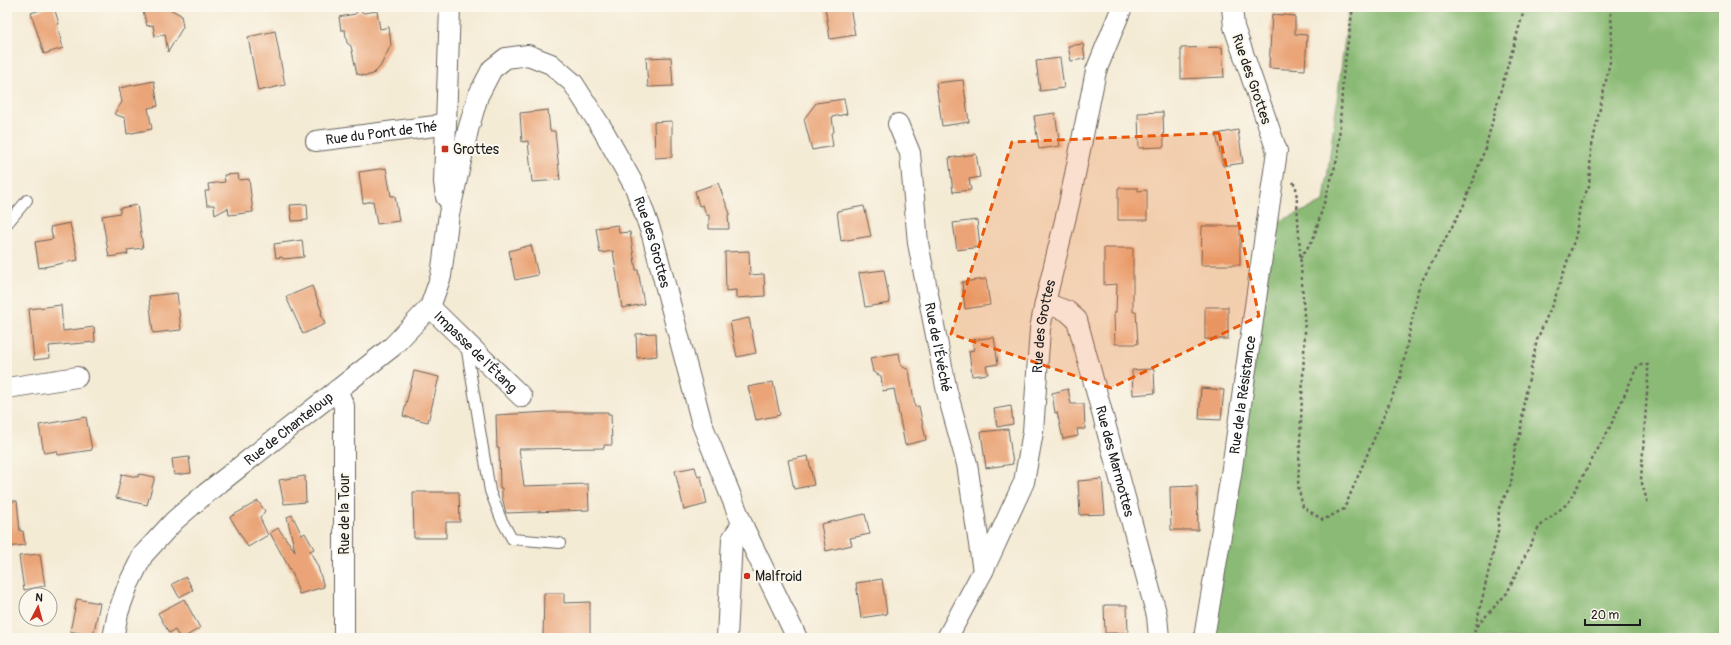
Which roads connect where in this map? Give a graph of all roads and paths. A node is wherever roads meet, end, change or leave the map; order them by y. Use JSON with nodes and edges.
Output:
{"nodes":[{"id":1,"x":450,"y":7,"type":"edge"},
{"id":2,"x":1122,"y":7,"type":"edge"},
{"id":3,"x":1232,"y":7,"type":"edge"},
{"id":4,"x":1353,"y":7,"type":"edge"},
{"id":5,"x":1525,"y":7,"type":"edge"},
{"id":6,"x":1610,"y":7,"type":"edge"},
{"id":7,"x":446,"y":121,"type":"junction"},
{"id":8,"x":898,"y":124,"type":"dead end"},
{"id":9,"x":316,"y":141,"type":"dead end"},
{"id":10,"x":1277,"y":151,"type":"joint"},
{"id":11,"x":1292,"y":181,"type":"dead end"},
{"id":12,"x":27,"y":200,"type":"dead end"},
{"id":13,"x":449,"y":214,"type":"junction"},
{"id":14,"x":7,"y":224,"type":"edge"},
{"id":15,"x":1299,"y":259,"type":"junction"},
{"id":16,"x":1045,"y":303,"type":"junction"},
{"id":17,"x":430,"y":307,"type":"junction"},
{"id":18,"x":465,"y":341,"type":"junction"},
{"id":19,"x":77,"y":378,"type":"dead end"},
{"id":20,"x":7,"y":388,"type":"edge"},
{"id":21,"x":338,"y":390,"type":"junction"},
{"id":22,"x":522,"y":397,"type":"dead end"},
{"id":23,"x":1648,"y":504,"type":"dead end"},
{"id":24,"x":743,"y":526,"type":"junction"},
{"id":25,"x":560,"y":543,"type":"dead end"},
{"id":26,"x":983,"y":571,"type":"junction"},
{"id":27,"x":1477,"y":627,"type":"junction"},
{"id":28,"x":113,"y":638,"type":"edge"},
{"id":29,"x":344,"y":638,"type":"edge"},
{"id":30,"x":727,"y":638,"type":"edge"},
{"id":31,"x":797,"y":638,"type":"edge"},
{"id":32,"x":948,"y":638,"type":"edge"},
{"id":33,"x":1159,"y":638,"type":"edge"},
{"id":34,"x":1204,"y":638,"type":"edge"},
{"id":35,"x":1473,"y":638,"type":"edge"}],
"edges":[{"from":1,"to":7,"type":"street","name":"Rue du Pont de Thé"},
{"from":2,"to":16,"type":"street","name":"Rue des Grottes"},
{"from":3,"to":10,"type":"street","name":"Rue des Grottes"},
{"from":4,"to":15,"type":"path"},
{"from":5,"to":15,"type":"path"},
{"from":6,"to":27,"type":"path"},
{"from":7,"to":9,"type":"street","name":"Rue du Pont de Thé"},
{"from":7,"to":13,"type":"street","name":"Rue du Pont de Thé"},
{"from":8,"to":26,"type":"street","name":"Rue de l'Évéché"},
{"from":10,"to":34,"type":"street","name":"Rue de la Résistance"},
{"from":11,"to":15,"type":"path"},
{"from":12,"to":14,"type":"lane"},
{"from":13,"to":17,"type":"street","name":"Rue de Chanteloup"},
{"from":13,"to":24,"type":"street","name":"Rue des Grottes"},
{"from":16,"to":26,"type":"street","name":"Rue des Grottes"},
{"from":16,"to":33,"type":"street","name":"Rue des Marmottes"},
{"from":17,"to":18,"type":"street","name":"Impasse de l'Étang"},
{"from":17,"to":21,"type":"street","name":"Rue de Chanteloup"},
{"from":18,"to":22,"type":"street","name":"Impasse de l'Étang"},
{"from":18,"to":25,"type":"lane"},
{"from":19,"to":20,"type":"street"},
{"from":21,"to":28,"type":"street","name":"Rue de Chanteloup"},
{"from":21,"to":29,"type":"street","name":"Rue de la Tour"},
{"from":23,"to":27,"type":"path"},
{"from":24,"to":30,"type":"street"},
{"from":24,"to":31,"type":"street","name":"Rue des Grottes"},
{"from":26,"to":32,"type":"street","name":"Rue des Grottes"},
{"from":27,"to":35,"type":"path"}]}
